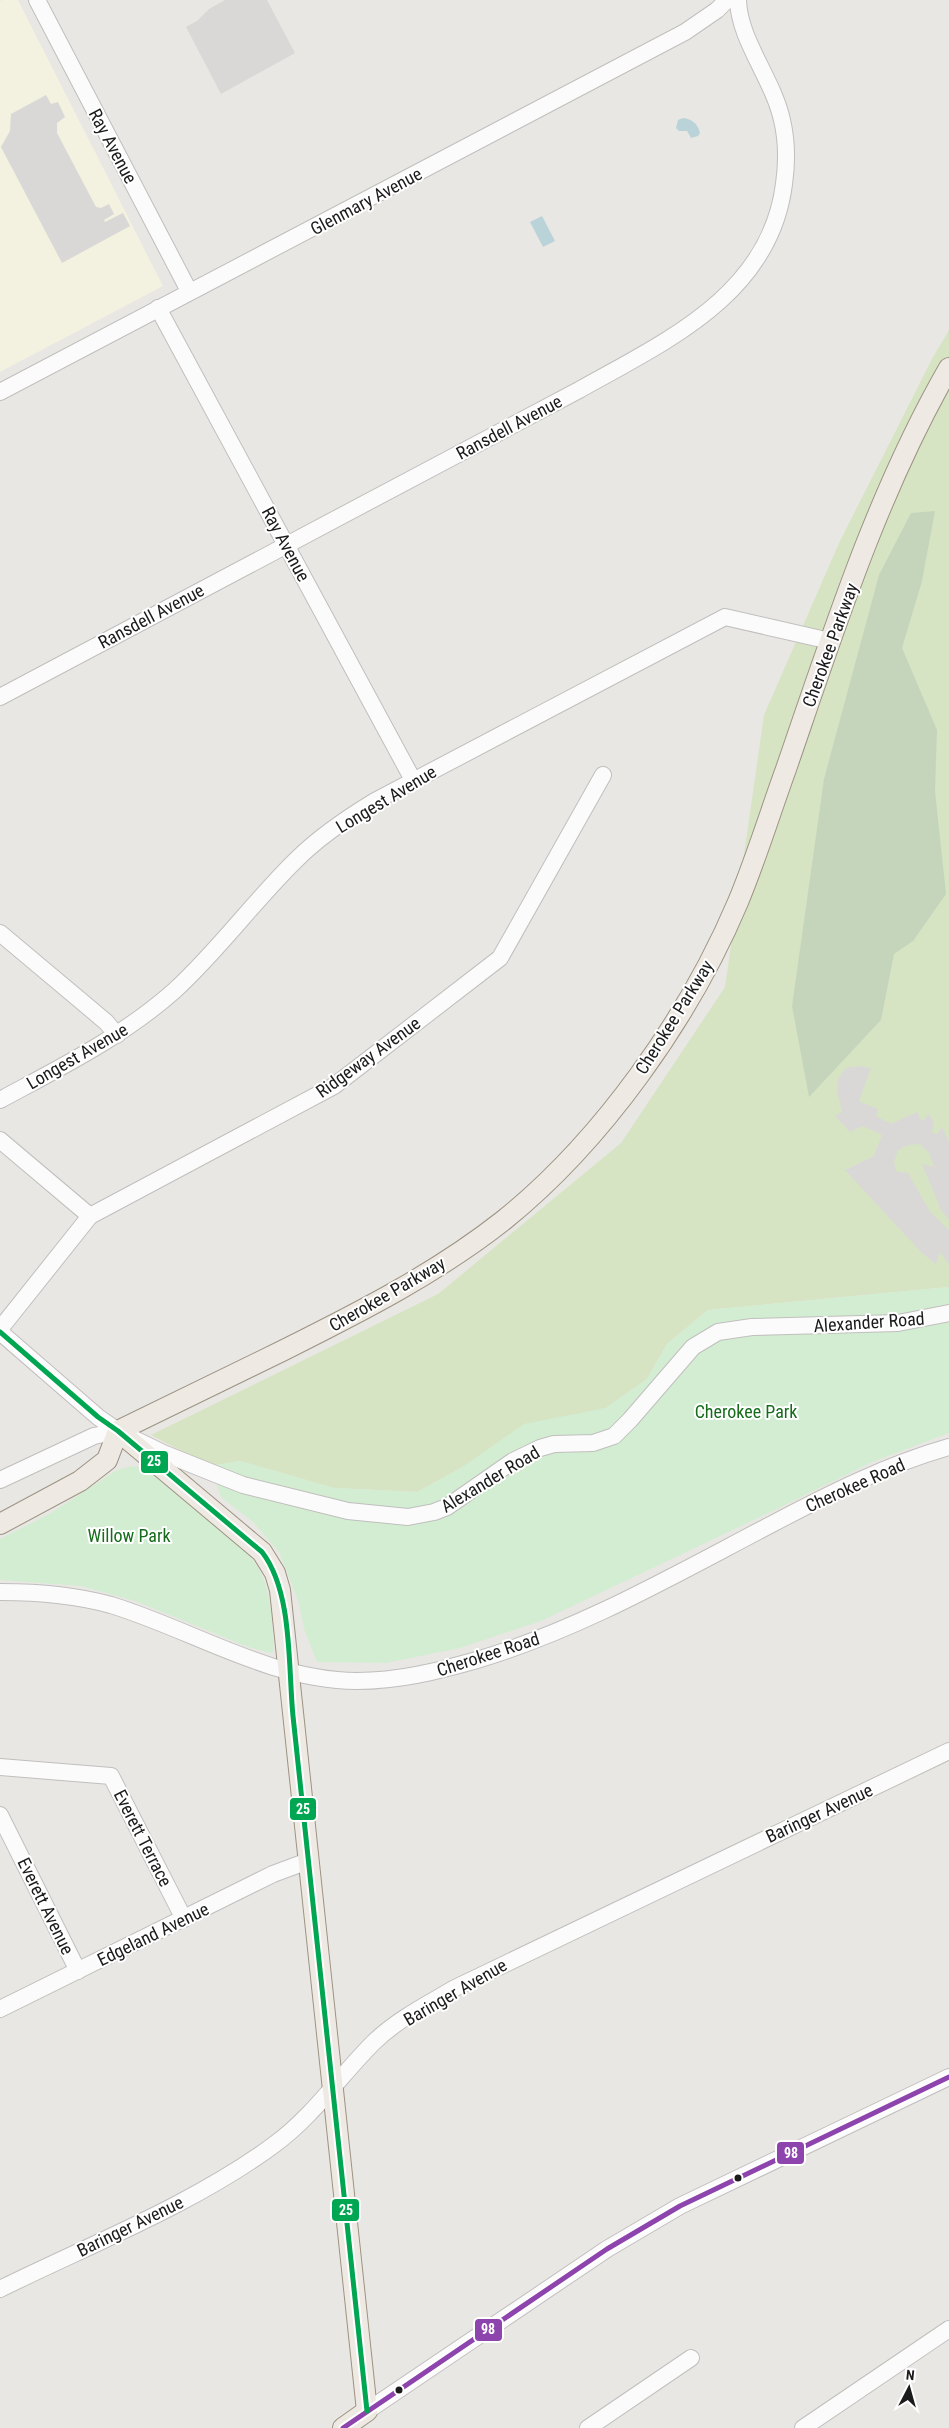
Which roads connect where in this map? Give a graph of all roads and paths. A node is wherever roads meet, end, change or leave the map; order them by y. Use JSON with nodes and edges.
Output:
{"nodes":[{"id":1,"x":37,"y":0,"type":"edge"},
{"id":2,"x":727,"y":0,"type":"edge"},
{"id":3,"x":738,"y":0,"type":"edge"},
{"id":4,"x":189,"y":291,"type":"junction"},
{"id":5,"x":158,"y":308,"type":"junction"},
{"id":6,"x":949,"y":368,"type":"edge"},
{"id":7,"x":0,"y":392,"type":"edge"},
{"id":8,"x":287,"y":544,"type":"junction"},
{"id":9,"x":830,"y":641,"type":"junction"},
{"id":10,"x":0,"y":697,"type":"edge"},
{"id":11,"x":603,"y":775,"type":"dead end"},
{"id":12,"x":413,"y":780,"type":"junction"},
{"id":13,"x":0,"y":933,"type":"edge"},
{"id":14,"x":117,"y":1035,"type":"junction"},
{"id":15,"x":0,"y":1100,"type":"edge"},
{"id":16,"x":0,"y":1140,"type":"edge"},
{"id":17,"x":90,"y":1216,"type":"junction"},
{"id":18,"x":949,"y":1313,"type":"edge"},
{"id":19,"x":0,"y":1331,"type":"edge"},
{"id":20,"x":118,"y":1431,"type":"junction"},
{"id":21,"x":949,"y":1447,"type":"edge"},
{"id":22,"x":0,"y":1480,"type":"edge"},
{"id":23,"x":0,"y":1524,"type":"edge"},
{"id":24,"x":0,"y":1592,"type":"edge"},
{"id":25,"x":289,"y":1671,"type":"junction"},
{"id":26,"x":949,"y":1752,"type":"edge"},
{"id":27,"x":0,"y":1767,"type":"edge"},
{"id":28,"x":0,"y":1815,"type":"edge"},
{"id":29,"x":308,"y":1861,"type":"junction"},
{"id":30,"x":184,"y":1919,"type":"junction"},
{"id":31,"x":78,"y":1971,"type":"junction"},
{"id":32,"x":0,"y":2009,"type":"edge"},
{"id":33,"x":949,"y":2077,"type":"edge"},
{"id":34,"x":331,"y":2089,"type":"junction"},
{"id":35,"x":0,"y":2289,"type":"edge"},
{"id":36,"x":949,"y":2329,"type":"edge"},
{"id":37,"x":691,"y":2358,"type":"dead end"},
{"id":38,"x":366,"y":2411,"type":"junction"},
{"id":39,"x":343,"y":2428,"type":"edge"},
{"id":40,"x":588,"y":2428,"type":"edge"},
{"id":41,"x":803,"y":2428,"type":"edge"}],
"edges":[{"from":1,"to":4,"type":"street","name":"Ray Avenue"},
{"from":2,"to":4,"type":"street","name":"Glenmary Avenue"},
{"from":3,"to":8,"type":"street","name":"Ransdell Avenue"},
{"from":4,"to":5,"type":"street","name":"Glenmary Avenue"},
{"from":5,"to":7,"type":"street","name":"Glenmary Avenue"},
{"from":5,"to":8,"type":"street","name":"Ray Avenue"},
{"from":6,"to":9,"type":"main road","name":"Cherokee Parkway"},
{"from":8,"to":10,"type":"street","name":"Ransdell Avenue"},
{"from":8,"to":12,"type":"street","name":"Ray Avenue"},
{"from":9,"to":12,"type":"street","name":"Longest Avenue"},
{"from":9,"to":20,"type":"main road","name":"Cherokee Parkway"},
{"from":11,"to":17,"type":"street","name":"Ridgeway Avenue"},
{"from":12,"to":14,"type":"street","name":"Longest Avenue"},
{"from":13,"to":14,"type":"street"},
{"from":14,"to":15,"type":"street","name":"Longest Avenue"},
{"from":16,"to":17,"type":"street"},
{"from":17,"to":19,"type":"street","name":"Ridgeway Avenue"},
{"from":18,"to":20,"type":"street","name":"Alexander Road"},
{"from":19,"to":20,"type":"street","name":"Alexander Road"},
{"from":20,"to":22,"type":"street","name":"Cherokee Parkway"},
{"from":20,"to":23,"type":"main road"},
{"from":20,"to":25,"type":"main road"},
{"from":21,"to":25,"type":"street","name":"Cherokee Road"},
{"from":24,"to":25,"type":"street","name":"Cherokee Road"},
{"from":25,"to":29,"type":"main road"},
{"from":26,"to":34,"type":"street","name":"Baringer Avenue"},
{"from":27,"to":30,"type":"street","name":"Everett Terrace"},
{"from":28,"to":31,"type":"street","name":"Everett Avenue"},
{"from":29,"to":30,"type":"street","name":"Edgeland Avenue"},
{"from":29,"to":34,"type":"main road"},
{"from":30,"to":31,"type":"street","name":"Edgeland Avenue"},
{"from":31,"to":32,"type":"street","name":"Edgeland Avenue"},
{"from":33,"to":38,"type":"street"},
{"from":34,"to":35,"type":"street","name":"Baringer Avenue"},
{"from":34,"to":38,"type":"main road"},
{"from":36,"to":41,"type":"street"},
{"from":37,"to":40,"type":"street"},
{"from":38,"to":39,"type":"main road"}]}
